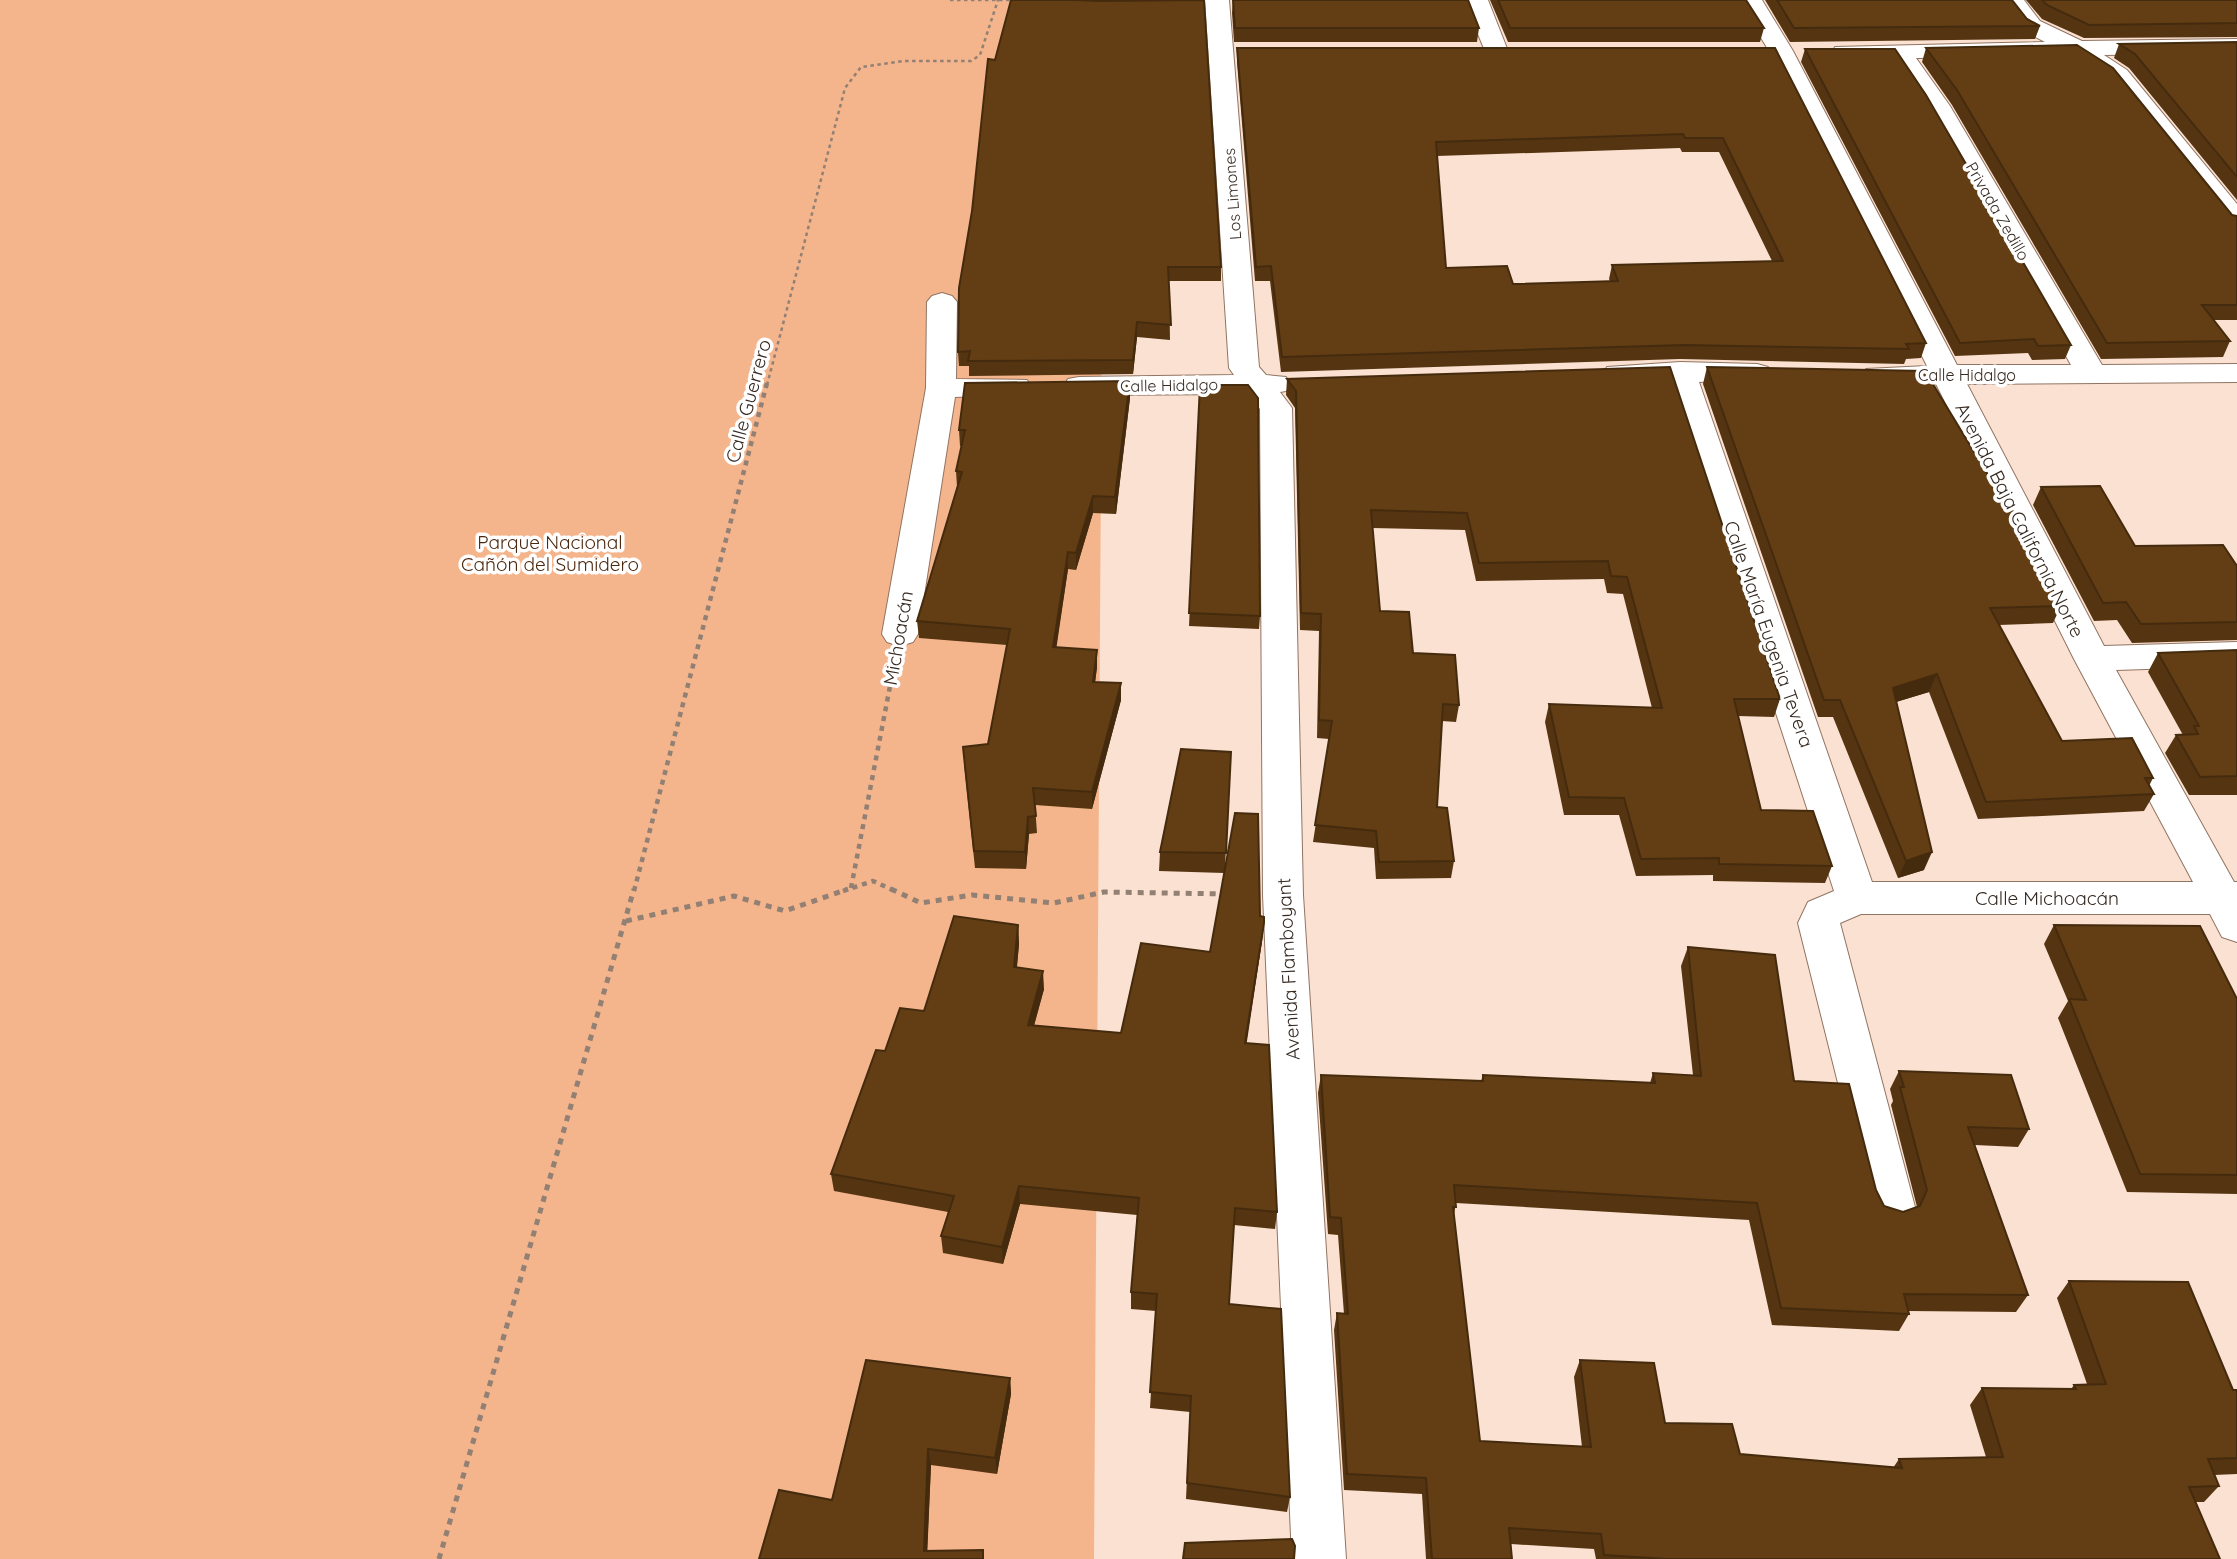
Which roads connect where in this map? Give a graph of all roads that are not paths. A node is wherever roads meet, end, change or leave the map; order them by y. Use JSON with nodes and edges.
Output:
{"nodes":[{"id":1,"x":1217,"y":0,"type":"edge"},
{"id":2,"x":1476,"y":0,"type":"edge"},
{"id":3,"x":1750,"y":0,"type":"edge"},
{"id":4,"x":2012,"y":0,"type":"edge"},
{"id":5,"x":2237,"y":46,"type":"edge"},
{"id":6,"x":2075,"y":47,"type":"junction"},
{"id":7,"x":1469,"y":51,"type":"edge"},
{"id":8,"x":1496,"y":51,"type":"junction"},
{"id":9,"x":1524,"y":51,"type":"edge"},
{"id":10,"x":1791,"y":51,"type":"junction"},
{"id":11,"x":1222,"y":52,"type":"junction"},
{"id":12,"x":1250,"y":52,"type":"edge"},
{"id":13,"x":1900,"y":52,"type":"junction"},
{"id":14,"x":2237,"y":222,"type":"edge"},
{"id":15,"x":942,"y":302,"type":"dead end"},
{"id":16,"x":1680,"y":371,"type":"junction"},
{"id":17,"x":1792,"y":373,"type":"edge"},
{"id":18,"x":2092,"y":373,"type":"junction"},
{"id":19,"x":2237,"y":373,"type":"edge"},
{"id":20,"x":1584,"y":374,"type":"edge"},
{"id":21,"x":1847,"y":374,"type":"edge"},
{"id":22,"x":1945,"y":377,"type":"junction"},
{"id":23,"x":1298,"y":383,"type":"edge"},
{"id":24,"x":1257,"y":384,"type":"junction"},
{"id":25,"x":941,"y":388,"type":"junction"},
{"id":26,"x":900,"y":634,"type":"road end"},
{"id":27,"x":2237,"y":654,"type":"edge"},
{"id":28,"x":2092,"y":659,"type":"junction"},
{"id":29,"x":1857,"y":898,"type":"junction"},
{"id":30,"x":2232,"y":908,"type":"edge"},
{"id":31,"x":1892,"y":1207,"type":"edge"},
{"id":32,"x":1319,"y":1559,"type":"edge"}],
"edges":[{"from":1,"to":11,"type":"street","name":"Los Limones"},
{"from":2,"to":8,"type":"street"},
{"from":3,"to":10,"type":"street","name":"Avenida Baja California Norte"},
{"from":4,"to":6,"type":"street"},
{"from":5,"to":6,"type":"street"},
{"from":6,"to":13,"type":"street"},
{"from":6,"to":14,"type":"street"},
{"from":7,"to":8,"type":"street"},
{"from":8,"to":9,"type":"street"},
{"from":10,"to":13,"type":"street"},
{"from":10,"to":22,"type":"street","name":"Avenida Baja California Norte"},
{"from":11,"to":12,"type":"street"},
{"from":11,"to":24,"type":"street","name":"Los Limones"},
{"from":13,"to":18,"type":"street","name":"Privada Zedillo"},
{"from":15,"to":25,"type":"street","name":"Michoacán"},
{"from":16,"to":17,"type":"street"},
{"from":16,"to":20,"type":"street"},
{"from":16,"to":29,"type":"street","name":"Calle María Eugenia Tevera"},
{"from":18,"to":19,"type":"street","name":"Calle Hidalgo"},
{"from":18,"to":22,"type":"street","name":"Calle Hidalgo"},
{"from":21,"to":22,"type":"street","name":"Calle Hidalgo"},
{"from":22,"to":28,"type":"street","name":"Avenida Baja California Norte"},
{"from":23,"to":24,"type":"street","name":"Calle Hidalgo"},
{"from":24,"to":25,"type":"street","name":"Calle Hidalgo"},
{"from":24,"to":32,"type":"street","name":"Avenida Flamboyant"},
{"from":25,"to":26,"type":"street","name":"Michoacán"},
{"from":27,"to":28,"type":"street"},
{"from":28,"to":30,"type":"street","name":"Avenida Baja California Norte"},
{"from":29,"to":30,"type":"street","name":"Calle Michoacán"},
{"from":29,"to":31,"type":"street"}]}
